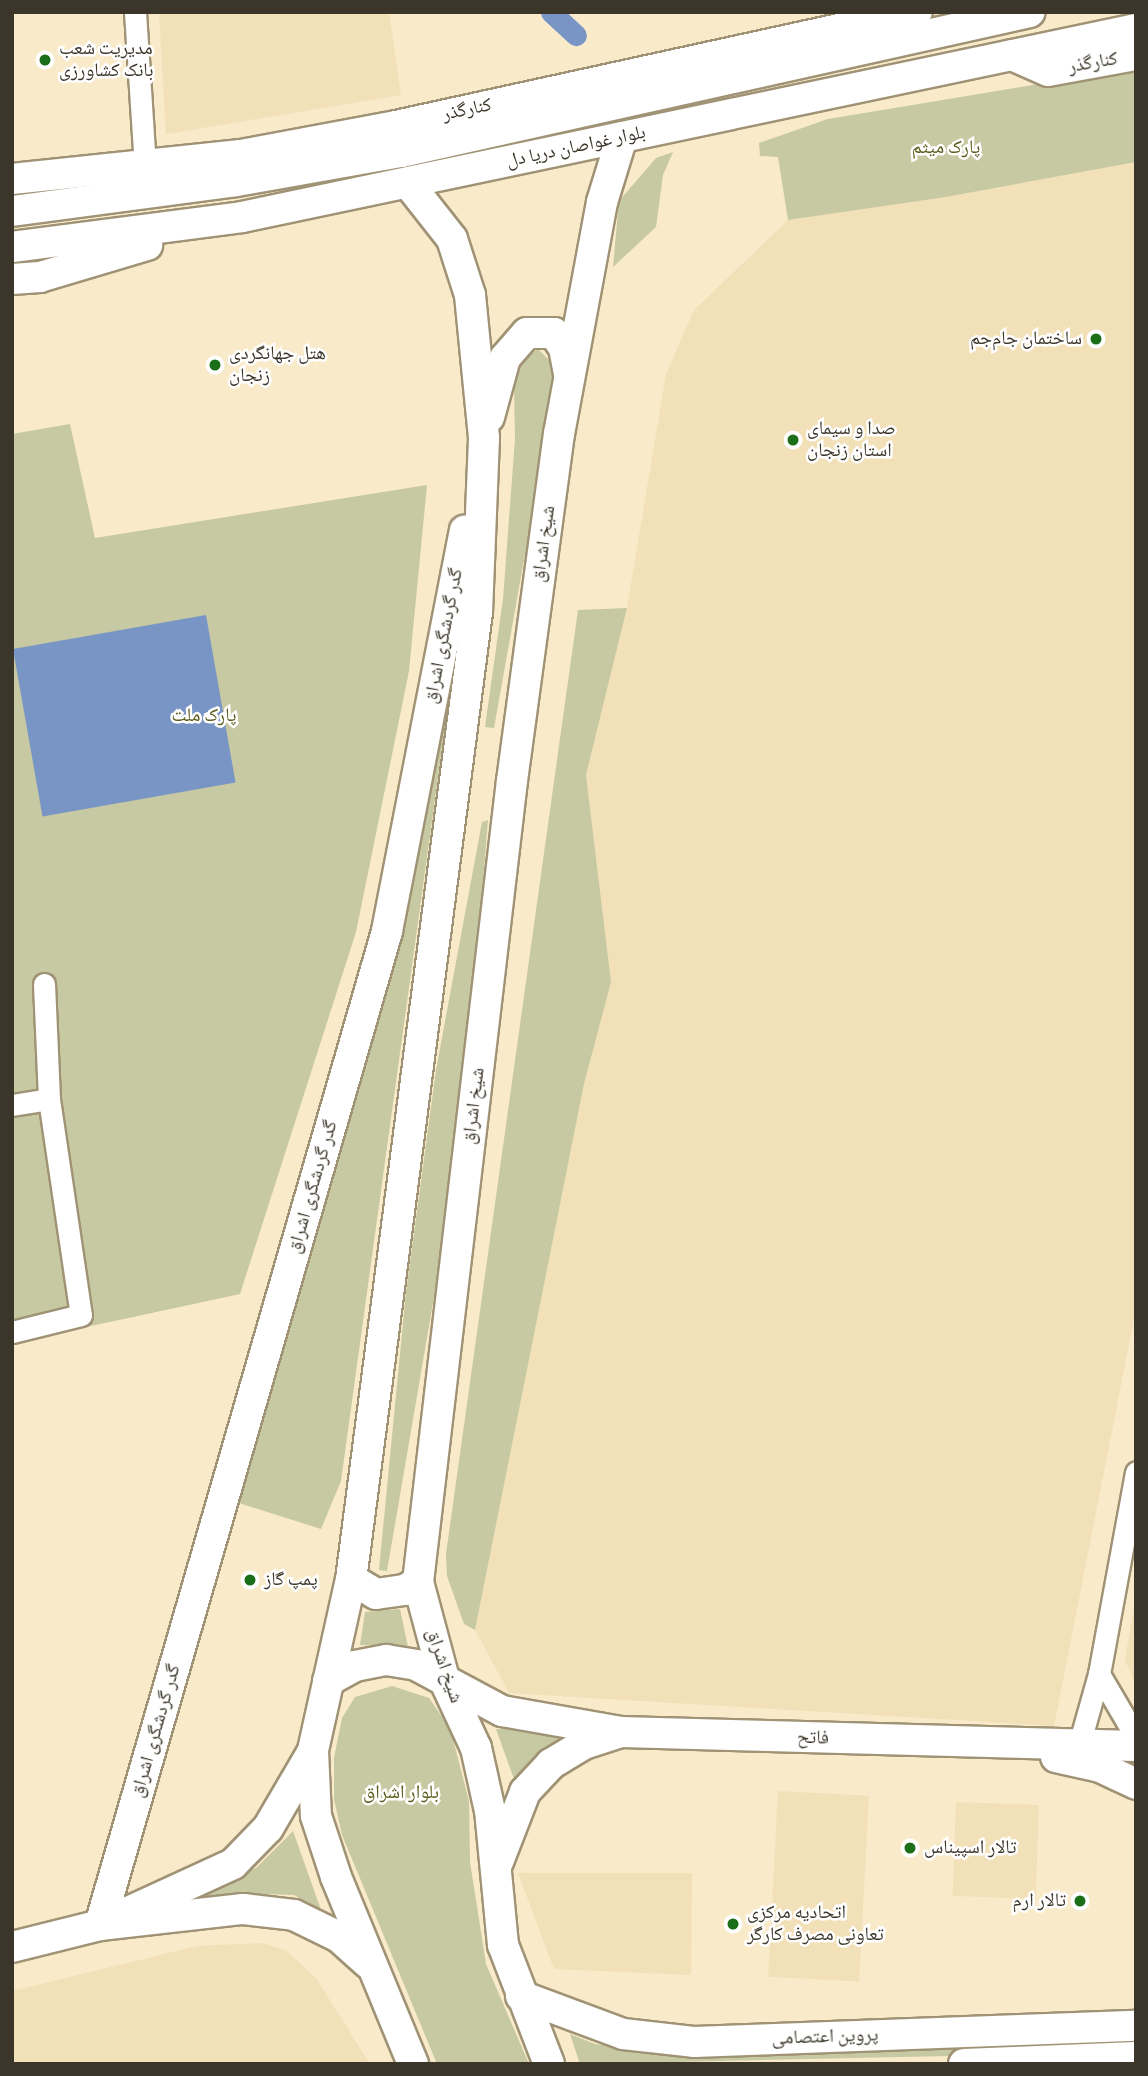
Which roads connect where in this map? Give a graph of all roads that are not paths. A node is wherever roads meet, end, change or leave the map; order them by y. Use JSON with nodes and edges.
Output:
{"nodes":[{"id":1,"x":135,"y":12,"type":"edge"},
{"id":2,"x":917,"y":12,"type":"edge"},
{"id":3,"x":1030,"y":12,"type":"edge"},
{"id":4,"x":1136,"y":29,"type":"edge"},
{"id":5,"x":1012,"y":55,"type":"junction"},
{"id":6,"x":1136,"y":55,"type":"edge"},
{"id":7,"x":622,"y":137,"type":"junction"},
{"id":8,"x":145,"y":167,"type":"junction"},
{"id":9,"x":12,"y":179,"type":"edge"},
{"id":10,"x":408,"y":183,"type":"junction"},
{"id":11,"x":12,"y":211,"type":"edge"},
{"id":12,"x":242,"y":217,"type":"junction"},
{"id":13,"x":12,"y":247,"type":"edge"},
{"id":14,"x":12,"y":279,"type":"edge"},
{"id":15,"x":570,"y":377,"type":"junction"},
{"id":16,"x":484,"y":438,"type":"junction"},
{"id":17,"x":44,"y":984,"type":"dead end"},
{"id":18,"x":49,"y":1099,"type":"junction"},
{"id":19,"x":12,"y":1105,"type":"edge"},
{"id":20,"x":12,"y":1332,"type":"edge"},
{"id":21,"x":1136,"y":1472,"type":"edge"},
{"id":22,"x":1130,"y":1526,"type":"edge"},
{"id":23,"x":351,"y":1579,"type":"junction"},
{"id":24,"x":418,"y":1582,"type":"junction"},
{"id":25,"x":1099,"y":1674,"type":"junction"},
{"id":26,"x":444,"y":1679,"type":"junction"},
{"id":27,"x":328,"y":1681,"type":"junction"},
{"id":28,"x":621,"y":1732,"type":"junction"},
{"id":29,"x":1136,"y":1737,"type":"edge"},
{"id":30,"x":1005,"y":1743,"type":"junction"},
{"id":31,"x":1079,"y":1745,"type":"junction"},
{"id":32,"x":1136,"y":1746,"type":"edge"},
{"id":33,"x":313,"y":1751,"type":"junction"},
{"id":34,"x":1136,"y":1784,"type":"edge"},
{"id":35,"x":496,"y":1867,"type":"junction"},
{"id":36,"x":100,"y":1925,"type":"junction"},
{"id":37,"x":12,"y":1947,"type":"edge"},
{"id":38,"x":377,"y":1970,"type":"junction"},
{"id":39,"x":521,"y":1996,"type":"junction"},
{"id":40,"x":1129,"y":2021,"type":"edge"},
{"id":41,"x":1136,"y":2057,"type":"edge"},
{"id":42,"x":413,"y":2064,"type":"edge"},
{"id":43,"x":549,"y":2064,"type":"edge"},
{"id":44,"x":964,"y":2064,"type":"edge"}],
"edges":[{"from":1,"to":8,"type":"street"},
{"from":2,"to":8,"type":"main road","name":"کنارگذر"},
{"from":3,"to":11,"type":"main road","name":"بلوار غواصان دریا دل"},
{"from":4,"to":5,"type":"main road","name":"بلوار غواصان دریا دل"},
{"from":5,"to":6,"type":"main road","name":"کنارگذر"},
{"from":5,"to":7,"type":"main road","name":"بلوار غواصان دریا دل"},
{"from":7,"to":10,"type":"main road","name":"بلوار غواصان دریا دل"},
{"from":7,"to":15,"type":"main road","name":"شیخ اشراق"},
{"from":8,"to":9,"type":"main road","name":"کنارگذر"},
{"from":10,"to":12,"type":"main road","name":"بلوار غواصان دریا دل"},
{"from":10,"to":16,"type":"main road"},
{"from":12,"to":13,"type":"main road","name":"بلوار غواصان دریا دل"},
{"from":12,"to":14,"type":"main road"},
{"from":15,"to":16,"type":"main road"},
{"from":15,"to":24,"type":"main road","name":"شیخ اشراق"},
{"from":16,"to":23,"type":"main road"},
{"from":16,"to":36,"type":"main road","name":"گدر گردشگری اشراق"},
{"from":17,"to":18,"type":"street"},
{"from":18,"to":19,"type":"street"},
{"from":18,"to":20,"type":"street"},
{"from":21,"to":22,"type":"street"},
{"from":22,"to":25,"type":"street"},
{"from":23,"to":24,"type":"main road"},
{"from":23,"to":27,"type":"main road"},
{"from":24,"to":26,"type":"main road","name":"شیخ اشراق"},
{"from":25,"to":29,"type":"street"},
{"from":25,"to":31,"type":"street"},
{"from":26,"to":27,"type":"main road"},
{"from":26,"to":28,"type":"main road"},
{"from":26,"to":35,"type":"main road","name":"شیخ اشراق"},
{"from":27,"to":33,"type":"main road"},
{"from":28,"to":30,"type":"main road","name":"فاتح"},
{"from":28,"to":35,"type":"main road"},
{"from":30,"to":31,"type":"main road"},
{"from":30,"to":34,"type":"main road"},
{"from":31,"to":32,"type":"main road"},
{"from":33,"to":36,"type":"main road"},
{"from":33,"to":38,"type":"main road"},
{"from":35,"to":39,"type":"main road","name":"شیخ اشراق"},
{"from":36,"to":37,"type":"main road"},
{"from":36,"to":38,"type":"main road"},
{"from":38,"to":42,"type":"main road"},
{"from":39,"to":40,"type":"main road","name":"پروین اعتصامی"},
{"from":39,"to":43,"type":"main road","name":"شیخ اشراق"},
{"from":41,"to":44,"type":"main road"}]}
